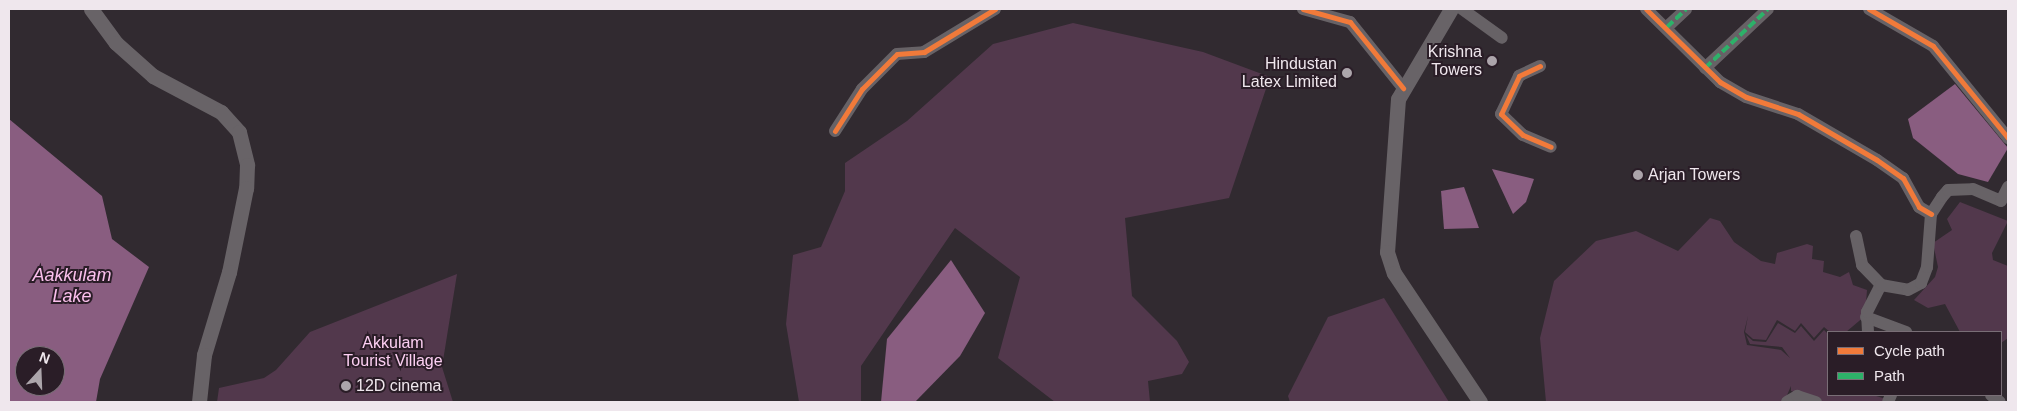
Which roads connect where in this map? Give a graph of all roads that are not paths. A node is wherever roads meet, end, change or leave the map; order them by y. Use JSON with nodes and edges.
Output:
{"nodes":[{"id":1,"x":91,"y":9,"type":"edge"},
{"id":2,"x":995,"y":9,"type":"edge"},
{"id":3,"x":1303,"y":9,"type":"edge"},
{"id":4,"x":1450,"y":9,"type":"edge"},
{"id":5,"x":1462,"y":9,"type":"edge"},
{"id":6,"x":1646,"y":9,"type":"edge"},
{"id":7,"x":1686,"y":9,"type":"edge"},
{"id":8,"x":1768,"y":9,"type":"edge"},
{"id":9,"x":1869,"y":9,"type":"edge"},
{"id":10,"x":1667,"y":27,"type":"junction"},
{"id":11,"x":1502,"y":38,"type":"dead end"},
{"id":12,"x":1540,"y":66,"type":"dead end"},
{"id":13,"x":1705,"y":68,"type":"junction"},
{"id":14,"x":1403,"y":88,"type":"junction"},
{"id":15,"x":835,"y":131,"type":"dead end"},
{"id":16,"x":2008,"y":138,"type":"edge"},
{"id":17,"x":1551,"y":147,"type":"dead end"},
{"id":18,"x":2008,"y":187,"type":"edge"},
{"id":19,"x":2005,"y":203,"type":"edge"},
{"id":20,"x":1931,"y":214,"type":"junction"},
{"id":21,"x":1856,"y":236,"type":"dead end"},
{"id":22,"x":1881,"y":285,"type":"junction"},
{"id":23,"x":1866,"y":317,"type":"junction"},
{"id":24,"x":1868,"y":331,"type":"edge"},
{"id":25,"x":1903,"y":331,"type":"edge"},
{"id":26,"x":199,"y":402,"type":"edge"},
{"id":27,"x":1480,"y":402,"type":"edge"},
{"id":28,"x":1787,"y":402,"type":"edge"},
{"id":29,"x":1816,"y":402,"type":"edge"}],
"edges":[{"from":1,"to":26,"type":"main road"},
{"from":2,"to":15,"type":"street"},
{"from":3,"to":14,"type":"street"},
{"from":4,"to":14,"type":"main road"},
{"from":5,"to":11,"type":"street"},
{"from":6,"to":10,"type":"street"},
{"from":7,"to":10,"type":"street"},
{"from":8,"to":13,"type":"street"},
{"from":9,"to":16,"type":"street"},
{"from":10,"to":13,"type":"street"},
{"from":12,"to":17,"type":"street"},
{"from":13,"to":20,"type":"street"},
{"from":14,"to":27,"type":"main road"},
{"from":18,"to":19,"type":"street"},
{"from":19,"to":20,"type":"street"},
{"from":20,"to":22,"type":"street"},
{"from":21,"to":22,"type":"street"},
{"from":22,"to":23,"type":"street"},
{"from":23,"to":24,"type":"street"},
{"from":23,"to":25,"type":"street"},
{"from":28,"to":29,"type":"street"}]}
